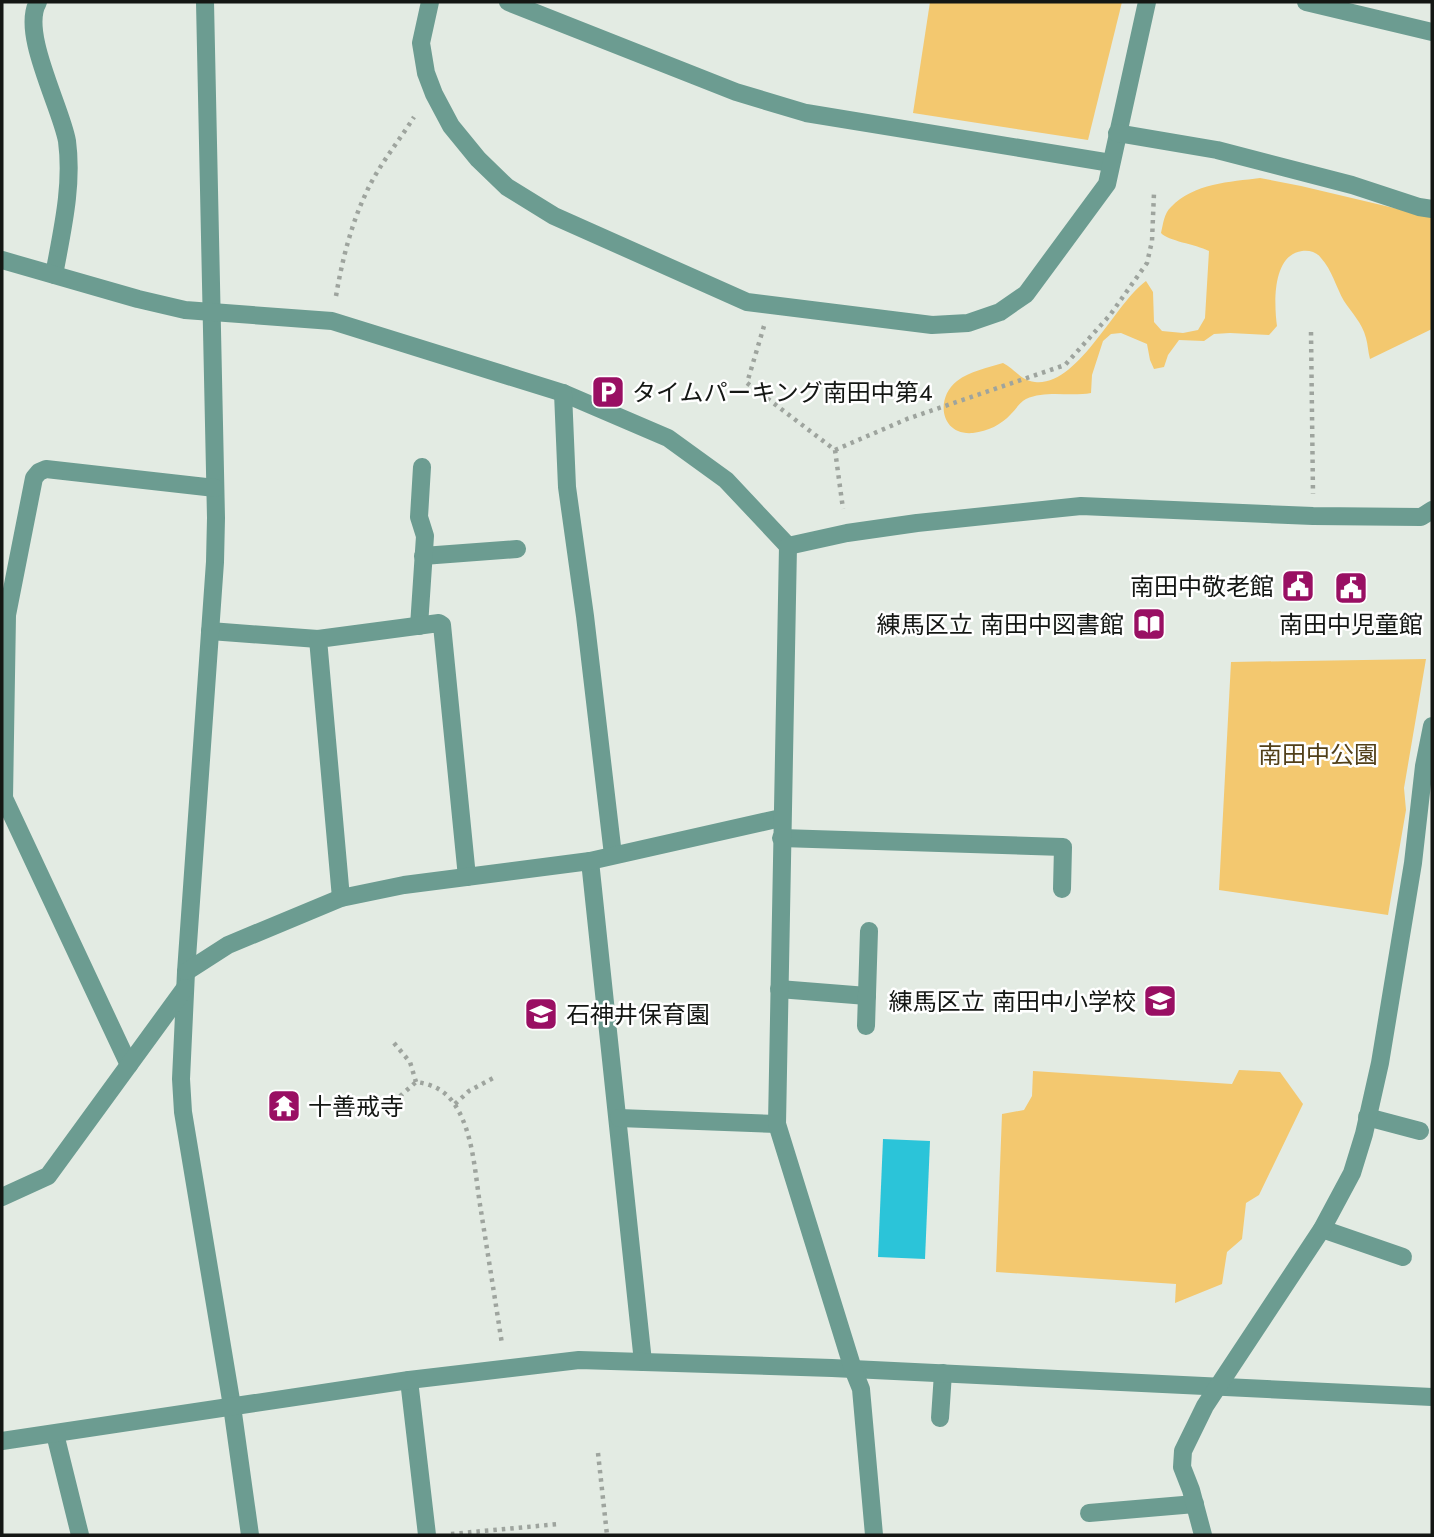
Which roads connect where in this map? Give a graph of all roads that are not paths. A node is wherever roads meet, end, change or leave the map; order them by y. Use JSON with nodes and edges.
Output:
{"nodes":[{"id":1,"x":38,"y":2,"type":"edge"},
{"id":2,"x":205,"y":2,"type":"edge"},
{"id":3,"x":430,"y":2,"type":"edge"},
{"id":4,"x":508,"y":2,"type":"edge"},
{"id":5,"x":1147,"y":2,"type":"edge"},
{"id":6,"x":1306,"y":2,"type":"edge"},
{"id":7,"x":1432,"y":32,"type":"edge"},
{"id":8,"x":1116,"y":134,"type":"junction"},
{"id":9,"x":1111,"y":163,"type":"junction"},
{"id":10,"x":1432,"y":209,"type":"edge"},
{"id":11,"x":2,"y":260,"type":"edge"},
{"id":12,"x":54,"y":275,"type":"junction"},
{"id":13,"x":211,"y":311,"type":"junction"},
{"id":14,"x":563,"y":393,"type":"junction"},
{"id":15,"x":422,"y":467,"type":"dead end"},
{"id":16,"x":215,"y":488,"type":"junction"},
{"id":17,"x":1428,"y":517,"type":"edge"},
{"id":18,"x":788,"y":546,"type":"junction"},
{"id":19,"x":517,"y":549,"type":"dead end"},
{"id":20,"x":423,"y":556,"type":"junction"},
{"id":21,"x":419,"y":626,"type":"junction"},
{"id":22,"x":210,"y":631,"type":"junction"},
{"id":23,"x":318,"y":639,"type":"junction"},
{"id":24,"x":1432,"y":726,"type":"edge"},
{"id":25,"x":781,"y":818,"type":"junction"},
{"id":26,"x":781,"y":838,"type":"junction"},
{"id":27,"x":613,"y":855,"type":"junction"},
{"id":28,"x":590,"y":861,"type":"junction"},
{"id":29,"x":467,"y":877,"type":"junction"},
{"id":30,"x":1062,"y":889,"type":"dead end"},
{"id":31,"x":341,"y":898,"type":"junction"},
{"id":32,"x":869,"y":931,"type":"dead end"},
{"id":33,"x":185,"y":980,"type":"junction"},
{"id":34,"x":779,"y":989,"type":"junction"},
{"id":35,"x":867,"y":996,"type":"junction"},
{"id":36,"x":866,"y":1026,"type":"dead end"},
{"id":37,"x":128,"y":1065,"type":"junction"},
{"id":38,"x":1367,"y":1117,"type":"junction"},
{"id":39,"x":618,"y":1118,"type":"junction"},
{"id":40,"x":777,"y":1124,"type":"junction"},
{"id":41,"x":1420,"y":1131,"type":"dead end"},
{"id":42,"x":2,"y":1197,"type":"edge"},
{"id":43,"x":1322,"y":1229,"type":"junction"},
{"id":44,"x":1403,"y":1257,"type":"dead end"},
{"id":45,"x":643,"y":1362,"type":"junction"},
{"id":46,"x":853,"y":1369,"type":"junction"},
{"id":47,"x":943,"y":1373,"type":"junction"},
{"id":48,"x":409,"y":1380,"type":"junction"},
{"id":49,"x":1220,"y":1385,"type":"junction"},
{"id":50,"x":1432,"y":1396,"type":"edge"},
{"id":51,"x":232,"y":1406,"type":"junction"},
{"id":52,"x":940,"y":1418,"type":"dead end"},
{"id":53,"x":55,"y":1434,"type":"junction"},
{"id":54,"x":2,"y":1441,"type":"edge"},
{"id":55,"x":1195,"y":1504,"type":"junction"},
{"id":56,"x":1089,"y":1513,"type":"dead end"},
{"id":57,"x":80,"y":1535,"type":"edge"},
{"id":58,"x":250,"y":1535,"type":"edge"},
{"id":59,"x":427,"y":1535,"type":"edge"},
{"id":60,"x":874,"y":1535,"type":"edge"},
{"id":61,"x":1203,"y":1535,"type":"edge"}],
"edges":[{"from":1,"to":12,"type":"street"},
{"from":2,"to":13,"type":"street"},
{"from":3,"to":9,"type":"street"},
{"from":4,"to":9,"type":"street"},
{"from":5,"to":8,"type":"street"},
{"from":6,"to":7,"type":"street"},
{"from":8,"to":9,"type":"street"},
{"from":8,"to":10,"type":"street"},
{"from":11,"to":12,"type":"street"},
{"from":12,"to":13,"type":"street"},
{"from":13,"to":14,"type":"street"},
{"from":13,"to":16,"type":"street"},
{"from":14,"to":18,"type":"street"},
{"from":14,"to":27,"type":"street"},
{"from":15,"to":20,"type":"street"},
{"from":16,"to":22,"type":"street"},
{"from":16,"to":37,"type":"street"},
{"from":17,"to":18,"type":"street"},
{"from":18,"to":25,"type":"street"},
{"from":19,"to":20,"type":"street"},
{"from":20,"to":21,"type":"street"},
{"from":21,"to":23,"type":"street"},
{"from":21,"to":29,"type":"street"},
{"from":22,"to":23,"type":"street"},
{"from":22,"to":33,"type":"street"},
{"from":23,"to":31,"type":"street"},
{"from":24,"to":38,"type":"street"},
{"from":25,"to":26,"type":"street"},
{"from":25,"to":27,"type":"street"},
{"from":26,"to":30,"type":"street"},
{"from":26,"to":34,"type":"street"},
{"from":27,"to":28,"type":"street"},
{"from":28,"to":29,"type":"street"},
{"from":28,"to":39,"type":"street"},
{"from":29,"to":31,"type":"street"},
{"from":31,"to":33,"type":"street"},
{"from":32,"to":35,"type":"street"},
{"from":33,"to":37,"type":"street"},
{"from":33,"to":51,"type":"street"},
{"from":34,"to":35,"type":"street"},
{"from":34,"to":40,"type":"street"},
{"from":35,"to":36,"type":"street"},
{"from":37,"to":42,"type":"street"},
{"from":38,"to":41,"type":"street"},
{"from":38,"to":43,"type":"street"},
{"from":39,"to":40,"type":"street"},
{"from":39,"to":45,"type":"street"},
{"from":40,"to":46,"type":"street"},
{"from":43,"to":44,"type":"street"},
{"from":43,"to":49,"type":"street"},
{"from":45,"to":46,"type":"street"},
{"from":45,"to":48,"type":"street"},
{"from":46,"to":47,"type":"street"},
{"from":46,"to":60,"type":"street"},
{"from":47,"to":49,"type":"street"},
{"from":47,"to":52,"type":"street"},
{"from":48,"to":51,"type":"street"},
{"from":48,"to":59,"type":"street"},
{"from":49,"to":50,"type":"street"},
{"from":49,"to":55,"type":"street"},
{"from":51,"to":53,"type":"street"},
{"from":51,"to":58,"type":"street"},
{"from":53,"to":54,"type":"street"},
{"from":53,"to":57,"type":"street"},
{"from":55,"to":56,"type":"street"},
{"from":55,"to":61,"type":"street"}]}
